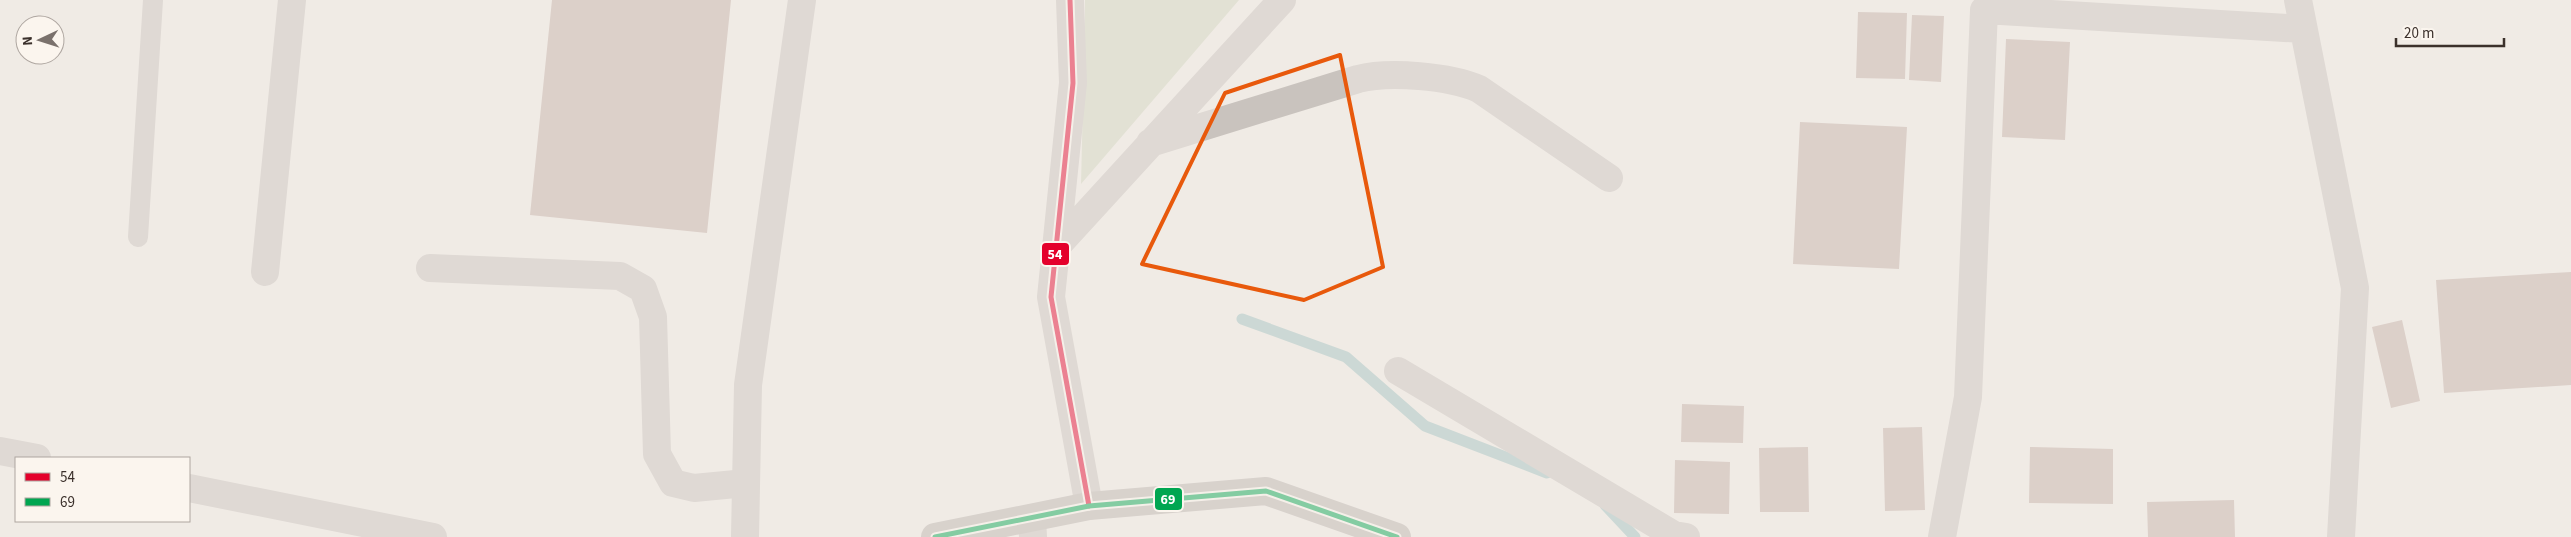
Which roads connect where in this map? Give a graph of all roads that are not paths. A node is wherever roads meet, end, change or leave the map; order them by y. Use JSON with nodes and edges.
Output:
{"nodes":[{"id":1,"x":153,"y":0,"type":"edge"},
{"id":2,"x":292,"y":0,"type":"edge"},
{"id":3,"x":802,"y":0,"type":"edge"},
{"id":4,"x":1070,"y":0,"type":"edge"},
{"id":5,"x":1282,"y":0,"type":"edge"},
{"id":6,"x":2298,"y":0,"type":"edge"},
{"id":7,"x":2304,"y":29,"type":"junction"},
{"id":8,"x":1150,"y":143,"type":"junction"},
{"id":9,"x":1609,"y":178,"type":"dead end"},
{"id":10,"x":138,"y":237,"type":"dead end"},
{"id":11,"x":1056,"y":247,"type":"junction"},
{"id":12,"x":430,"y":268,"type":"dead end"},
{"id":13,"x":266,"y":272,"type":"dead end"},
{"id":14,"x":1398,"y":371,"type":"dead end"},
{"id":15,"x":0,"y":451,"type":"edge"},
{"id":16,"x":32,"y":457,"type":"edge"},
{"id":17,"x":746,"y":483,"type":"junction"},
{"id":18,"x":190,"y":488,"type":"edge"},
{"id":19,"x":1089,"y":506,"type":"junction"},
{"id":20,"x":1032,"y":527,"type":"edge"},
{"id":21,"x":434,"y":537,"type":"edge"},
{"id":22,"x":746,"y":537,"type":"edge"},
{"id":23,"x":935,"y":537,"type":"edge"},
{"id":24,"x":1397,"y":537,"type":"edge"},
{"id":25,"x":1686,"y":537,"type":"edge"},
{"id":26,"x":1942,"y":537,"type":"edge"},
{"id":27,"x":2340,"y":537,"type":"edge"}],
"edges":[{"from":1,"to":10,"type":"lane"},
{"from":2,"to":13,"type":"street"},
{"from":3,"to":17,"type":"street"},
{"from":4,"to":11,"type":"street"},
{"from":5,"to":8,"type":"street"},
{"from":6,"to":7,"type":"street"},
{"from":7,"to":26,"type":"street"},
{"from":7,"to":27,"type":"street"},
{"from":8,"to":9,"type":"street"},
{"from":8,"to":11,"type":"street"},
{"from":11,"to":19,"type":"street"},
{"from":12,"to":17,"type":"street"},
{"from":14,"to":25,"type":"street"},
{"from":15,"to":16,"type":"street"},
{"from":17,"to":22,"type":"street"},
{"from":18,"to":21,"type":"street"},
{"from":19,"to":20,"type":"street"},
{"from":19,"to":24,"type":"street"},
{"from":20,"to":23,"type":"street"}]}
